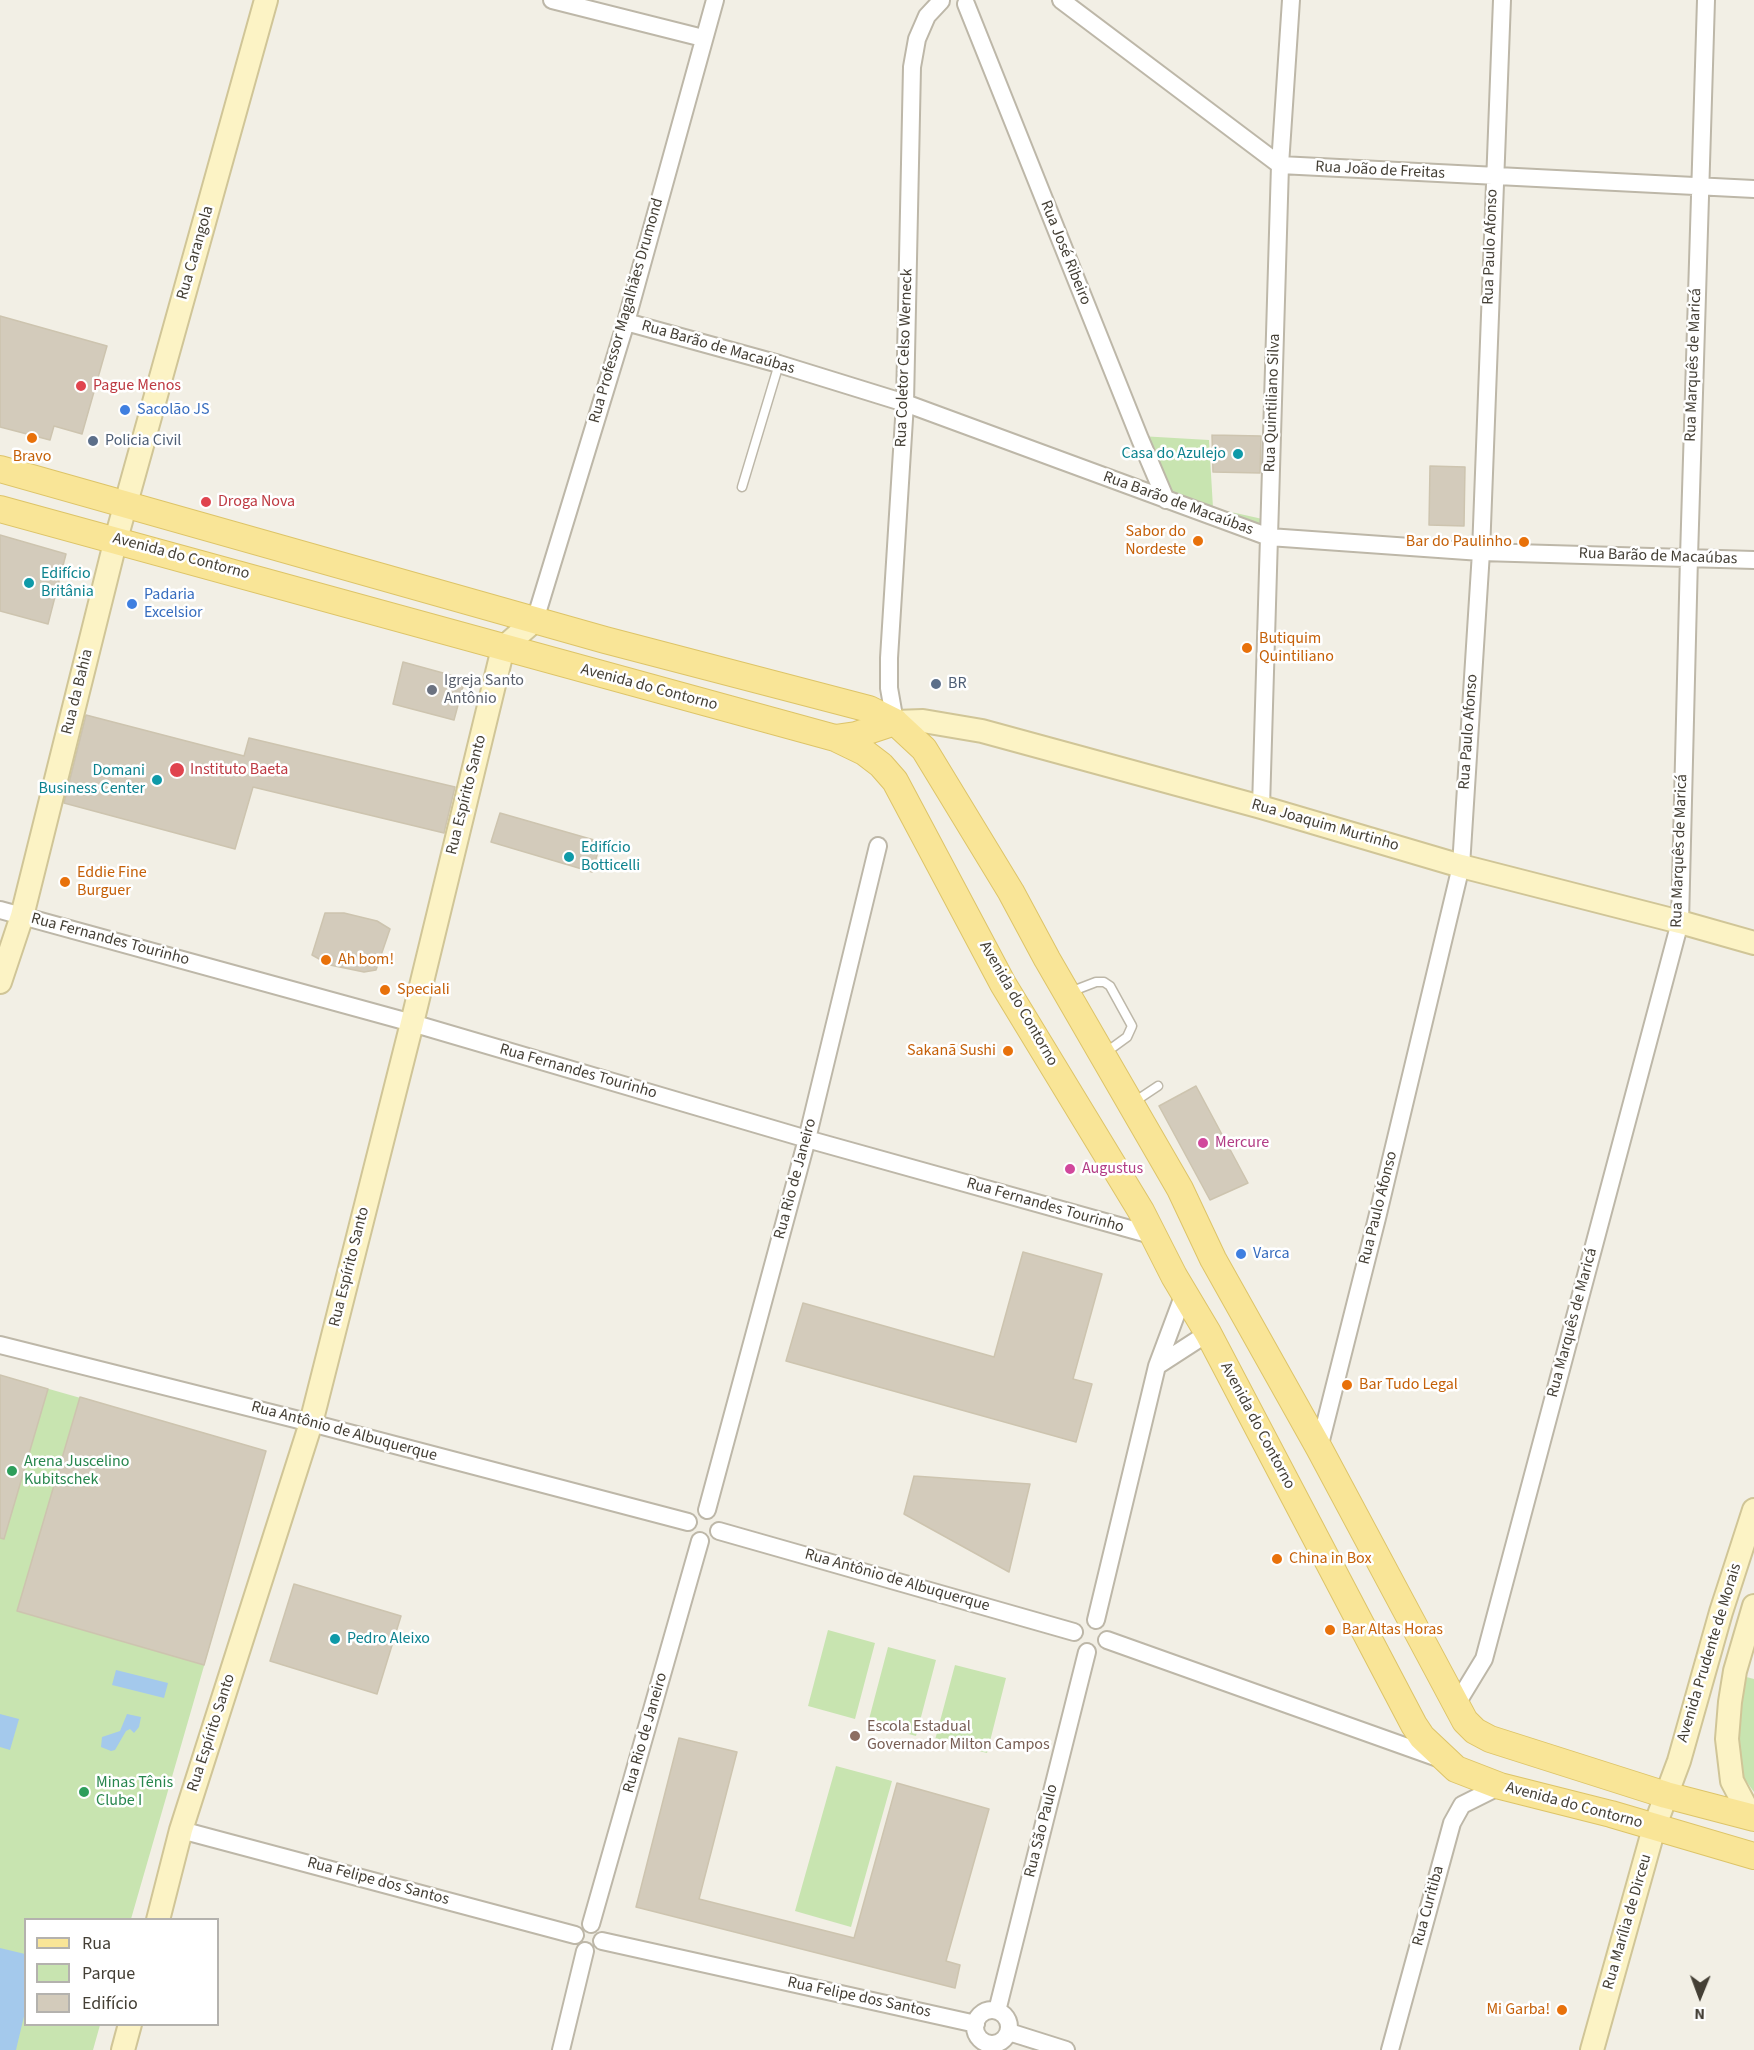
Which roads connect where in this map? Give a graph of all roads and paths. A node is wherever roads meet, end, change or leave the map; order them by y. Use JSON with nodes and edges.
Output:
{"nodes":[{"id":1,"x":266,"y":0,"type":"edge"},
{"id":2,"x":552,"y":0,"type":"edge"},
{"id":3,"x":714,"y":0,"type":"edge"},
{"id":4,"x":940,"y":0,"type":"edge"},
{"id":5,"x":1061,"y":0,"type":"edge"},
{"id":6,"x":1291,"y":0,"type":"edge"},
{"id":7,"x":1502,"y":0,"type":"edge"},
{"id":8,"x":1706,"y":0,"type":"edge"},
{"id":9,"x":969,"y":2,"type":"edge"},
{"id":10,"x":703,"y":38,"type":"junction"},
{"id":11,"x":1280,"y":165,"type":"junction"},
{"id":12,"x":1494,"y":177,"type":"junction"},
{"id":13,"x":1700,"y":186,"type":"junction"},
{"id":14,"x":1754,"y":189,"type":"edge"},
{"id":15,"x":626,"y":322,"type":"junction"},
{"id":16,"x":779,"y":364,"type":"junction"},
{"id":17,"x":905,"y":403,"type":"junction"},
{"id":18,"x":0,"y":470,"type":"edge"},
{"id":19,"x":742,"y":487,"type":"dead end"},
{"id":20,"x":1166,"y":500,"type":"junction"},
{"id":21,"x":126,"y":505,"type":"junction"},
{"id":22,"x":0,"y":509,"type":"edge"},
{"id":23,"x":1269,"y":537,"type":"junction"},
{"id":24,"x":116,"y":539,"type":"junction"},
{"id":25,"x":1481,"y":552,"type":"junction"},
{"id":26,"x":1689,"y":557,"type":"junction"},
{"id":27,"x":1754,"y":560,"type":"edge"},
{"id":28,"x":535,"y":620,"type":"junction"},
{"id":29,"x":502,"y":648,"type":"junction"},
{"id":30,"x":895,"y":722,"type":"junction"},
{"id":31,"x":835,"y":738,"type":"junction"},
{"id":32,"x":1261,"y":807,"type":"junction"},
{"id":33,"x":878,"y":846,"type":"dead end"},
{"id":34,"x":1461,"y":866,"type":"junction"},
{"id":35,"x":11,"y":913,"type":"edge"},
{"id":36,"x":1680,"y":922,"type":"junction"},
{"id":37,"x":1754,"y":943,"type":"edge"},
{"id":38,"x":0,"y":982,"type":"edge"},
{"id":39,"x":1066,"y":993,"type":"junction"},
{"id":40,"x":412,"y":1023,"type":"junction"},
{"id":41,"x":1102,"y":1055,"type":"junction"},
{"id":42,"x":1158,"y":1086,"type":"dead end"},
{"id":43,"x":1131,"y":1104,"type":"junction"},
{"id":44,"x":807,"y":1139,"type":"junction"},
{"id":45,"x":1155,"y":1236,"type":"junction"},
{"id":46,"x":1185,"y":1291,"type":"junction"},
{"id":47,"x":1208,"y":1333,"type":"junction"},
{"id":48,"x":0,"y":1345,"type":"edge"},
{"id":49,"x":1157,"y":1366,"type":"junction"},
{"id":50,"x":311,"y":1423,"type":"junction"},
{"id":51,"x":1319,"y":1448,"type":"junction"},
{"id":52,"x":707,"y":1510,"type":"junction"},
{"id":53,"x":1754,"y":1510,"type":"edge"},
{"id":54,"x":688,"y":1522,"type":"junction"},
{"id":55,"x":719,"y":1531,"type":"junction"},
{"id":56,"x":700,"y":1541,"type":"junction"},
{"id":57,"x":1754,"y":1606,"type":"edge"},
{"id":58,"x":1096,"y":1620,"type":"junction"},
{"id":59,"x":1074,"y":1632,"type":"junction"},
{"id":60,"x":1107,"y":1640,"type":"junction"},
{"id":61,"x":1087,"y":1652,"type":"junction"},
{"id":62,"x":1456,"y":1706,"type":"junction"},
{"id":63,"x":1447,"y":1761,"type":"junction"},
{"id":64,"x":1500,"y":1786,"type":"junction"},
{"id":65,"x":1666,"y":1795,"type":"junction"},
{"id":66,"x":1753,"y":1818,"type":"edge"},
{"id":67,"x":1654,"y":1828,"type":"junction"},
{"id":68,"x":182,"y":1830,"type":"junction"},
{"id":69,"x":1754,"y":1856,"type":"edge"},
{"id":70,"x":159,"y":1918,"type":"edge"},
{"id":71,"x":591,"y":1924,"type":"junction"},
{"id":72,"x":575,"y":1935,"type":"junction"},
{"id":73,"x":602,"y":1941,"type":"junction"},
{"id":74,"x":585,"y":1951,"type":"junction"},
{"id":75,"x":997,"y":2011,"type":"junction"},
{"id":76,"x":976,"y":2024,"type":"junction"},
{"id":77,"x":130,"y":2026,"type":"edge"},
{"id":78,"x":1009,"y":2032,"type":"junction"},
{"id":79,"x":987,"y":2047,"type":"edge"},
{"id":80,"x":123,"y":2050,"type":"edge"},
{"id":81,"x":561,"y":2050,"type":"edge"},
{"id":82,"x":1066,"y":2050,"type":"edge"},
{"id":83,"x":1390,"y":2050,"type":"edge"},
{"id":84,"x":1592,"y":2050,"type":"edge"}],
"edges":[{"from":1,"to":21,"type":"street","name":"Rua Carangola"},
{"from":2,"to":10,"type":"street"},
{"from":3,"to":10,"type":"street","name":"Rua Professor Magalhães Drumond"},
{"from":4,"to":9,"type":"street"},
{"from":4,"to":17,"type":"street","name":"Rua Coletor Celso Werneck"},
{"from":5,"to":11,"type":"street"},
{"from":6,"to":11,"type":"street","name":"Rua Quintiliano Silva"},
{"from":7,"to":12,"type":"street","name":"Rua Paulo Afonso"},
{"from":8,"to":13,"type":"street","name":"Rua Marquês de Maricá"},
{"from":9,"to":20,"type":"street","name":"Rua José Ribeiro"},
{"from":10,"to":15,"type":"street","name":"Rua Professor Magalhães Drumond"},
{"from":11,"to":12,"type":"street","name":"Rua João de Freitas"},
{"from":11,"to":23,"type":"street","name":"Rua Quintiliano Silva"},
{"from":12,"to":13,"type":"street","name":"Rua João de Freitas"},
{"from":12,"to":25,"type":"street","name":"Rua Paulo Afonso"},
{"from":13,"to":14,"type":"street","name":"Rua João de Freitas"},
{"from":13,"to":26,"type":"street","name":"Rua Marquês de Maricá"},
{"from":15,"to":16,"type":"street","name":"Rua Barão de Macaúbas"},
{"from":15,"to":28,"type":"street","name":"Rua Professor Magalhães Drumond"},
{"from":16,"to":17,"type":"street","name":"Rua Barão de Macaúbas"},
{"from":16,"to":19,"type":"lane"},
{"from":17,"to":20,"type":"street","name":"Rua Barão de Macaúbas"},
{"from":17,"to":30,"type":"street","name":"Rua Coletor Celso Werneck"},
{"from":18,"to":21,"type":"main road","name":"Avenida do Contorno"},
{"from":20,"to":23,"type":"street","name":"Rua Barão de Macaúbas"},
{"from":21,"to":24,"type":"street","name":"Rua da Bahia"},
{"from":21,"to":28,"type":"main road","name":"Avenida do Contorno"},
{"from":22,"to":24,"type":"main road","name":"Avenida do Contorno"},
{"from":23,"to":25,"type":"street","name":"Rua Barão de Macaúbas"},
{"from":23,"to":32,"type":"street","name":"Rua Quintiliano Silva"},
{"from":24,"to":29,"type":"main road","name":"Avenida do Contorno"},
{"from":24,"to":35,"type":"street","name":"Rua da Bahia"},
{"from":25,"to":26,"type":"street","name":"Rua Barão de Macaúbas"},
{"from":25,"to":34,"type":"street","name":"Rua Paulo Afonso"},
{"from":26,"to":27,"type":"street","name":"Rua Barão de Macaúbas"},
{"from":26,"to":36,"type":"street","name":"Rua Marquês de Maricá"},
{"from":28,"to":29,"type":"street"},
{"from":28,"to":30,"type":"main road","name":"Avenida do Contorno"},
{"from":29,"to":31,"type":"main road","name":"Avenida do Contorno"},
{"from":29,"to":40,"type":"street","name":"Rua Espírito Santo"},
{"from":30,"to":31,"type":"main road"},
{"from":30,"to":32,"type":"street","name":"Rua Joaquim Murtinho"},
{"from":30,"to":39,"type":"main road","name":"Avenida do Contorno"},
{"from":31,"to":45,"type":"main road","name":"Avenida do Contorno"},
{"from":32,"to":34,"type":"street","name":"Rua Joaquim Murtinho"},
{"from":33,"to":44,"type":"street","name":"Rua Rio de Janeiro"},
{"from":34,"to":36,"type":"street","name":"Rua Joaquim Murtinho"},
{"from":34,"to":51,"type":"street","name":"Rua Paulo Afonso"},
{"from":35,"to":38,"type":"street","name":"Rua da Bahia"},
{"from":35,"to":40,"type":"street","name":"Rua Fernandes Tourinho"},
{"from":36,"to":37,"type":"street","name":"Rua Joaquim Murtinho"},
{"from":36,"to":62,"type":"street","name":"Rua Marquês de Maricá"},
{"from":39,"to":41,"type":"main road","name":"Avenida do Contorno"},
{"from":39,"to":41,"type":"lane"},
{"from":40,"to":44,"type":"street","name":"Rua Fernandes Tourinho"},
{"from":40,"to":50,"type":"street","name":"Rua Espírito Santo"},
{"from":41,"to":43,"type":"main road","name":"Avenida do Contorno"},
{"from":42,"to":43,"type":"lane"},
{"from":43,"to":51,"type":"main road","name":"Avenida do Contorno"},
{"from":44,"to":45,"type":"street","name":"Rua Fernandes Tourinho"},
{"from":44,"to":52,"type":"street","name":"Rua Rio de Janeiro"},
{"from":45,"to":46,"type":"main road","name":"Avenida do Contorno"},
{"from":46,"to":47,"type":"main road","name":"Avenida do Contorno"},
{"from":46,"to":49,"type":"street"},
{"from":47,"to":49,"type":"street"},
{"from":47,"to":63,"type":"main road","name":"Avenida do Contorno"},
{"from":48,"to":50,"type":"street","name":"Rua Antônio de Albuquerque"},
{"from":49,"to":58,"type":"street"},
{"from":50,"to":54,"type":"street","name":"Rua Antônio de Albuquerque"},
{"from":50,"to":68,"type":"street","name":"Rua Espírito Santo"},
{"from":51,"to":62,"type":"main road","name":"Avenida do Contorno"},
{"from":52,"to":54,"type":"street"},
{"from":52,"to":55,"type":"street"},
{"from":53,"to":65,"type":"street","name":"Avenida Prudente de Morais"},
{"from":54,"to":56,"type":"street"},
{"from":55,"to":56,"type":"street"},
{"from":55,"to":59,"type":"street","name":"Rua Antônio de Albuquerque"},
{"from":56,"to":71,"type":"street","name":"Rua Rio de Janeiro"},
{"from":57,"to":66,"type":"street","name":"Avenida Prudente de Morais"},
{"from":58,"to":59,"type":"street"},
{"from":58,"to":60,"type":"street"},
{"from":59,"to":61,"type":"street"},
{"from":60,"to":61,"type":"street"},
{"from":60,"to":63,"type":"street"},
{"from":61,"to":75,"type":"street","name":"Rua São Paulo"},
{"from":62,"to":65,"type":"main road","name":"Avenida do Contorno"},
{"from":63,"to":64,"type":"main road","name":"Avenida do Contorno"},
{"from":64,"to":67,"type":"main road","name":"Avenida do Contorno"},
{"from":64,"to":83,"type":"street","name":"Rua Curitiba"},
{"from":65,"to":66,"type":"main road","name":"Avenida do Contorno"},
{"from":65,"to":67,"type":"street","name":"Rua Marília de Dirceu"},
{"from":67,"to":69,"type":"main road","name":"Avenida do Contorno"},
{"from":67,"to":84,"type":"street","name":"Rua Marília de Dirceu"},
{"from":68,"to":70,"type":"street","name":"Rua Espírito Santo"},
{"from":68,"to":72,"type":"street","name":"Rua Felipe dos Santos"},
{"from":71,"to":72,"type":"street"},
{"from":71,"to":73,"type":"street"},
{"from":72,"to":74,"type":"street"},
{"from":73,"to":74,"type":"street"},
{"from":73,"to":76,"type":"street","name":"Rua Felipe dos Santos"},
{"from":74,"to":81,"type":"street"},
{"from":75,"to":76,"type":"street"},
{"from":75,"to":78,"type":"street"},
{"from":76,"to":79,"type":"street"},
{"from":77,"to":80,"type":"street"},
{"from":78,"to":79,"type":"street"},
{"from":78,"to":82,"type":"street"}]}
